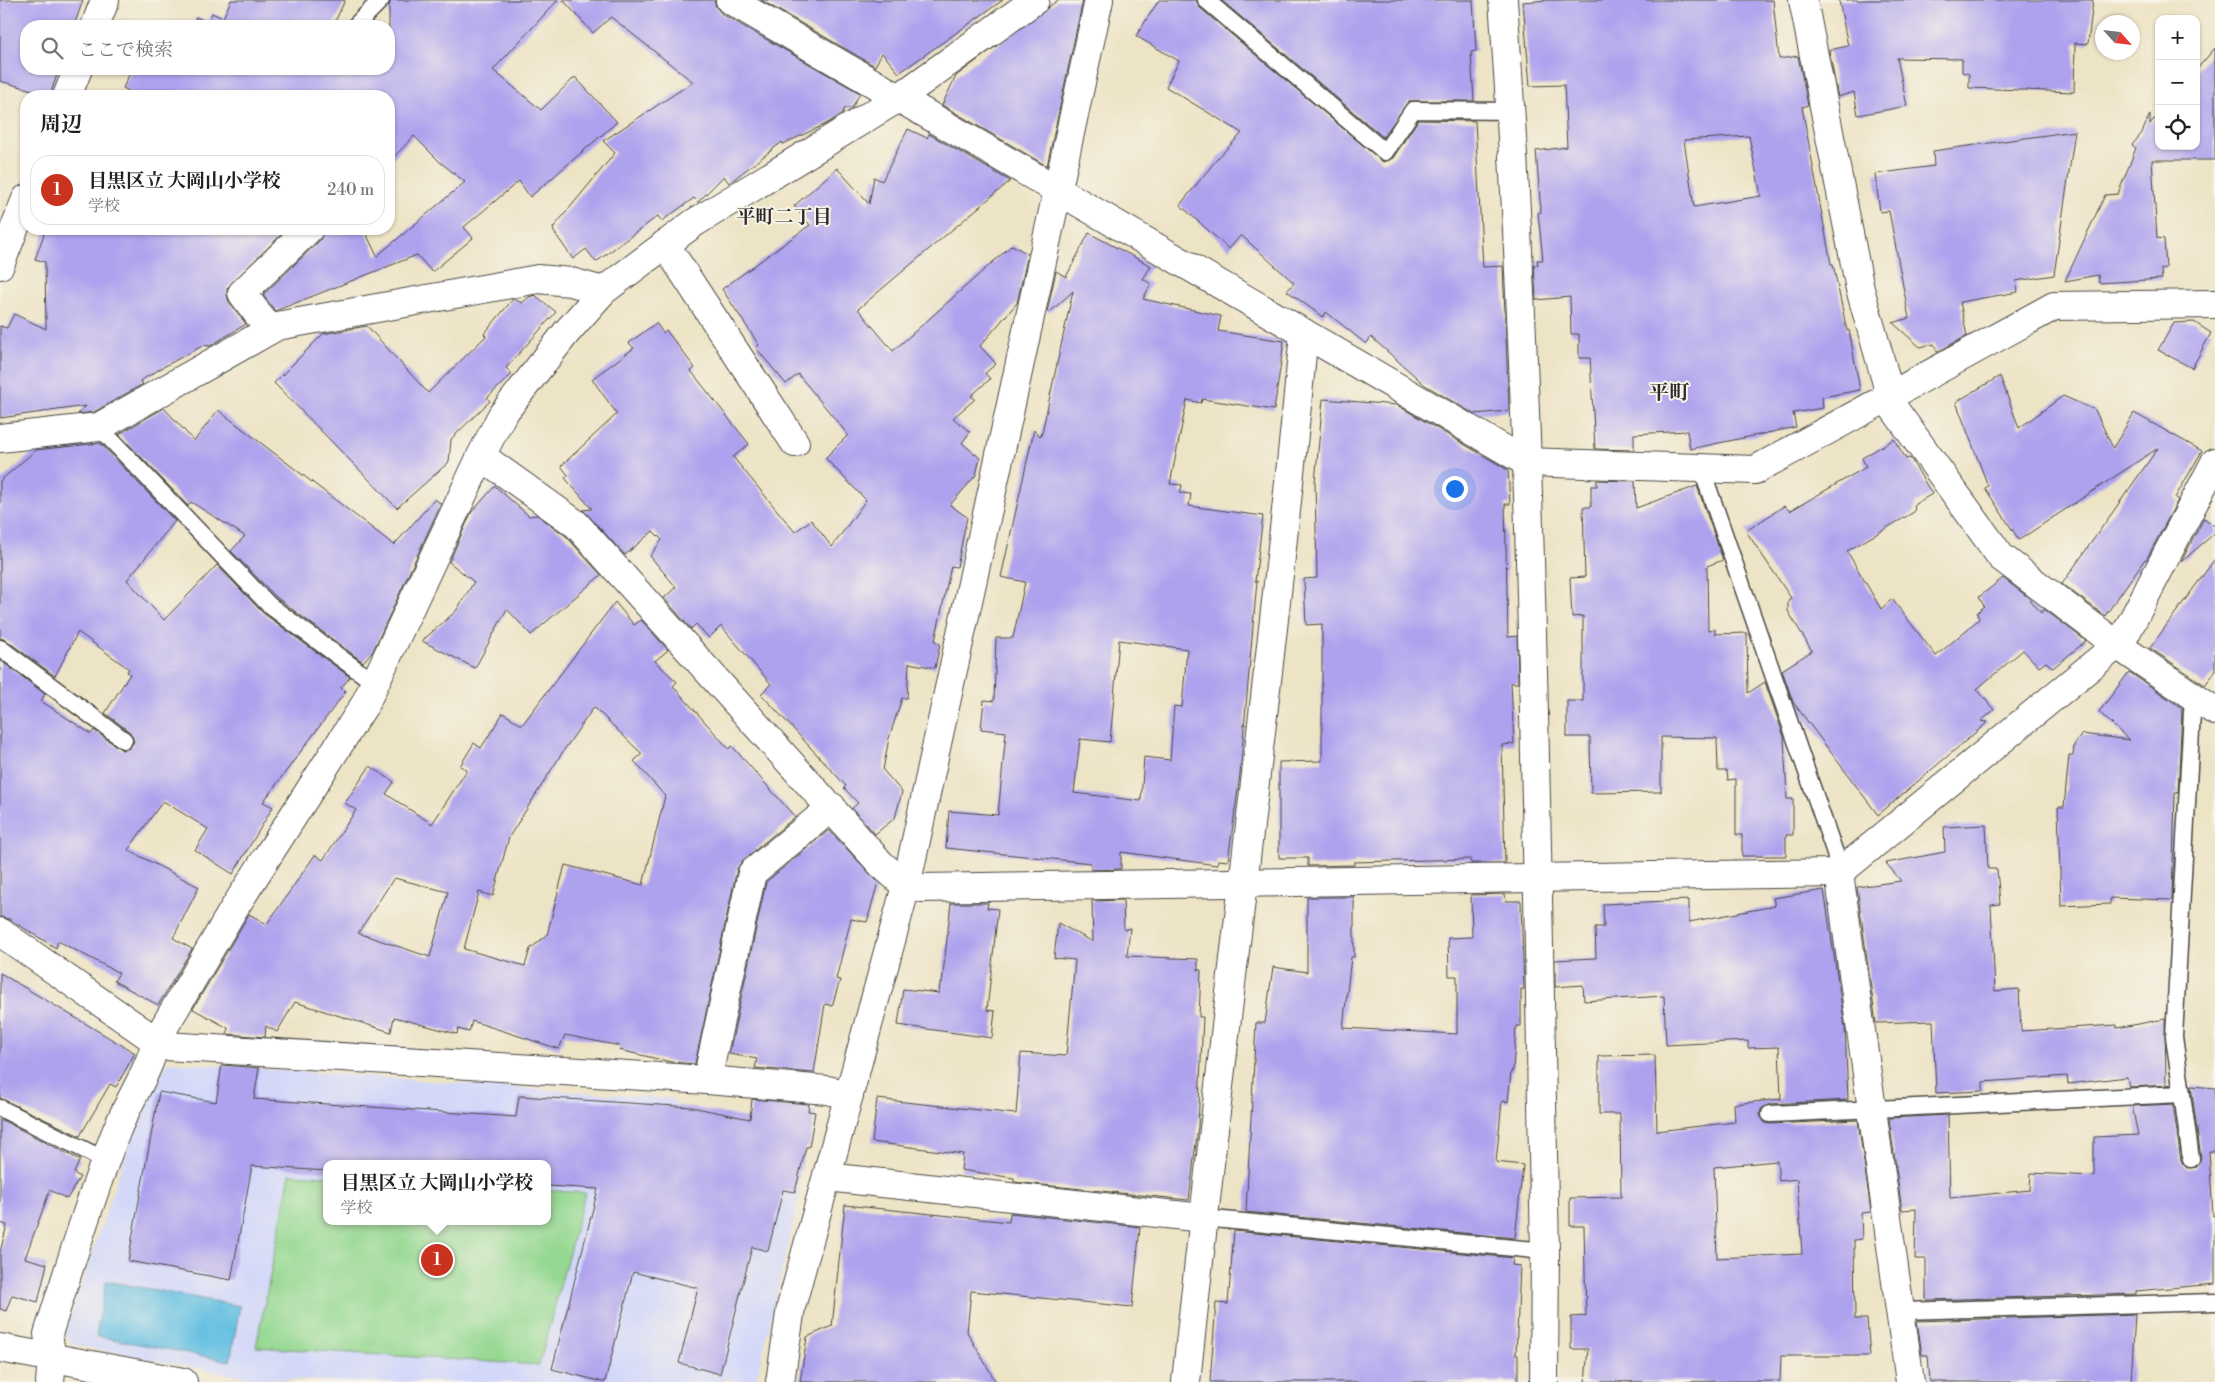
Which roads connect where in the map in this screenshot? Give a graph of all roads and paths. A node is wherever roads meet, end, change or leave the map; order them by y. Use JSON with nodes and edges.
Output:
{"nodes":[{"id":1,"x":105,"y":0,"type":"edge"},
{"id":2,"x":381,"y":0,"type":"edge"},
{"id":3,"x":730,"y":0,"type":"edge"},
{"id":4,"x":1035,"y":0,"type":"edge"},
{"id":5,"x":1099,"y":0,"type":"edge"},
{"id":6,"x":1206,"y":0,"type":"edge"},
{"id":7,"x":1503,"y":0,"type":"edge"},
{"id":8,"x":1803,"y":0,"type":"edge"},
{"id":9,"x":97,"y":20,"type":"edge"},
{"id":10,"x":362,"y":20,"type":"edge"},
{"id":11,"x":76,"y":75,"type":"edge"},
{"id":12,"x":69,"y":90,"type":"edge"},
{"id":13,"x":900,"y":97,"type":"junction"},
{"id":14,"x":1511,"y":111,"type":"junction"},
{"id":15,"x":1057,"y":190,"type":"junction"},
{"id":16,"x":20,"y":214,"type":"edge"},
{"id":17,"x":303,"y":235,"type":"edge"},
{"id":18,"x":665,"y":244,"type":"junction"},
{"id":19,"x":0,"y":265,"type":"edge"},
{"id":20,"x":603,"y":291,"type":"junction"},
{"id":21,"x":2215,"y":304,"type":"edge"},
{"id":22,"x":269,"y":329,"type":"junction"},
{"id":23,"x":1304,"y":333,"type":"junction"},
{"id":24,"x":1887,"y":398,"type":"junction"},
{"id":25,"x":99,"y":427,"type":"junction"},
{"id":26,"x":0,"y":438,"type":"edge"},
{"id":27,"x":795,"y":443,"type":"dead end"},
{"id":28,"x":481,"y":456,"type":"junction"},
{"id":29,"x":1526,"y":462,"type":"junction"},
{"id":30,"x":2215,"y":462,"type":"edge"},
{"id":31,"x":1702,"y":470,"type":"junction"},
{"id":32,"x":2117,"y":645,"type":"junction"},
{"id":33,"x":0,"y":648,"type":"edge"},
{"id":34,"x":376,"y":684,"type":"junction"},
{"id":35,"x":2193,"y":695,"type":"junction"},
{"id":36,"x":2215,"y":711,"type":"edge"},
{"id":37,"x":124,"y":740,"type":"dead end"},
{"id":38,"x":832,"y":807,"type":"junction"},
{"id":39,"x":1839,"y":873,"type":"junction"},
{"id":40,"x":1537,"y":878,"type":"junction"},
{"id":41,"x":1244,"y":884,"type":"junction"},
{"id":42,"x":906,"y":886,"type":"junction"},
{"id":43,"x":0,"y":932,"type":"edge"},
{"id":44,"x":156,"y":1041,"type":"junction"},
{"id":45,"x":707,"y":1080,"type":"junction"},
{"id":46,"x":2182,"y":1094,"type":"junction"},
{"id":47,"x":849,"y":1095,"type":"junction"},
{"id":48,"x":0,"y":1108,"type":"edge"},
{"id":49,"x":1870,"y":1110,"type":"junction"},
{"id":50,"x":1770,"y":1114,"type":"dead end"},
{"id":51,"x":2191,"y":1159,"type":"dead end"},
{"id":52,"x":105,"y":1160,"type":"junction"},
{"id":53,"x":827,"y":1177,"type":"junction"},
{"id":54,"x":1203,"y":1218,"type":"junction"},
{"id":55,"x":1545,"y":1251,"type":"junction"},
{"id":56,"x":2215,"y":1302,"type":"edge"},
{"id":57,"x":1901,"y":1311,"type":"junction"},
{"id":58,"x":0,"y":1348,"type":"edge"},
{"id":59,"x":51,"y":1371,"type":"edge"},
{"id":60,"x":183,"y":1382,"type":"edge"},
{"id":61,"x":780,"y":1382,"type":"edge"},
{"id":62,"x":1186,"y":1382,"type":"edge"},
{"id":63,"x":1544,"y":1382,"type":"edge"},
{"id":64,"x":1910,"y":1382,"type":"edge"}],
"edges":[{"from":1,"to":9,"type":"street"},
{"from":2,"to":10,"type":"lane"},
{"from":3,"to":13,"type":"street"},
{"from":4,"to":13,"type":"street"},
{"from":5,"to":15,"type":"street"},
{"from":6,"to":14,"type":"lane"},
{"from":7,"to":14,"type":"street"},
{"from":8,"to":24,"type":"street"},
{"from":11,"to":12,"type":"street"},
{"from":13,"to":15,"type":"street"},
{"from":13,"to":18,"type":"street"},
{"from":14,"to":29,"type":"street"},
{"from":15,"to":23,"type":"street"},
{"from":15,"to":42,"type":"street"},
{"from":16,"to":19,"type":"street"},
{"from":17,"to":22,"type":"street"},
{"from":18,"to":20,"type":"street"},
{"from":18,"to":27,"type":"street"},
{"from":20,"to":22,"type":"street"},
{"from":20,"to":28,"type":"street"},
{"from":21,"to":24,"type":"street"},
{"from":22,"to":25,"type":"street"},
{"from":23,"to":29,"type":"street"},
{"from":23,"to":41,"type":"street"},
{"from":24,"to":31,"type":"street"},
{"from":24,"to":32,"type":"street"},
{"from":25,"to":26,"type":"street"},
{"from":25,"to":34,"type":"lane"},
{"from":28,"to":34,"type":"street"},
{"from":28,"to":38,"type":"street"},
{"from":29,"to":31,"type":"street"},
{"from":29,"to":40,"type":"street"},
{"from":30,"to":32,"type":"street"},
{"from":31,"to":39,"type":"lane"},
{"from":32,"to":35,"type":"street"},
{"from":32,"to":39,"type":"street"},
{"from":33,"to":37,"type":"lane"},
{"from":34,"to":44,"type":"street"},
{"from":35,"to":36,"type":"street"},
{"from":35,"to":46,"type":"lane"},
{"from":38,"to":42,"type":"street"},
{"from":38,"to":45,"type":"street"},
{"from":39,"to":40,"type":"street"},
{"from":39,"to":49,"type":"street"},
{"from":40,"to":41,"type":"street"},
{"from":40,"to":55,"type":"street"},
{"from":41,"to":42,"type":"street"},
{"from":41,"to":54,"type":"street"},
{"from":42,"to":47,"type":"street"},
{"from":43,"to":44,"type":"street"},
{"from":44,"to":45,"type":"street"},
{"from":44,"to":52,"type":"street"},
{"from":45,"to":47,"type":"street"},
{"from":46,"to":49,"type":"lane"},
{"from":46,"to":51,"type":"lane"},
{"from":47,"to":53,"type":"street"},
{"from":48,"to":52,"type":"lane"},
{"from":49,"to":50,"type":"lane"},
{"from":49,"to":57,"type":"street"},
{"from":52,"to":59,"type":"street"},
{"from":53,"to":54,"type":"street"},
{"from":53,"to":61,"type":"street"},
{"from":54,"to":55,"type":"lane"},
{"from":54,"to":62,"type":"street"},
{"from":55,"to":63,"type":"street"},
{"from":56,"to":57,"type":"lane"},
{"from":57,"to":64,"type":"street"},
{"from":58,"to":59,"type":"street"},
{"from":59,"to":60,"type":"street"}]}
